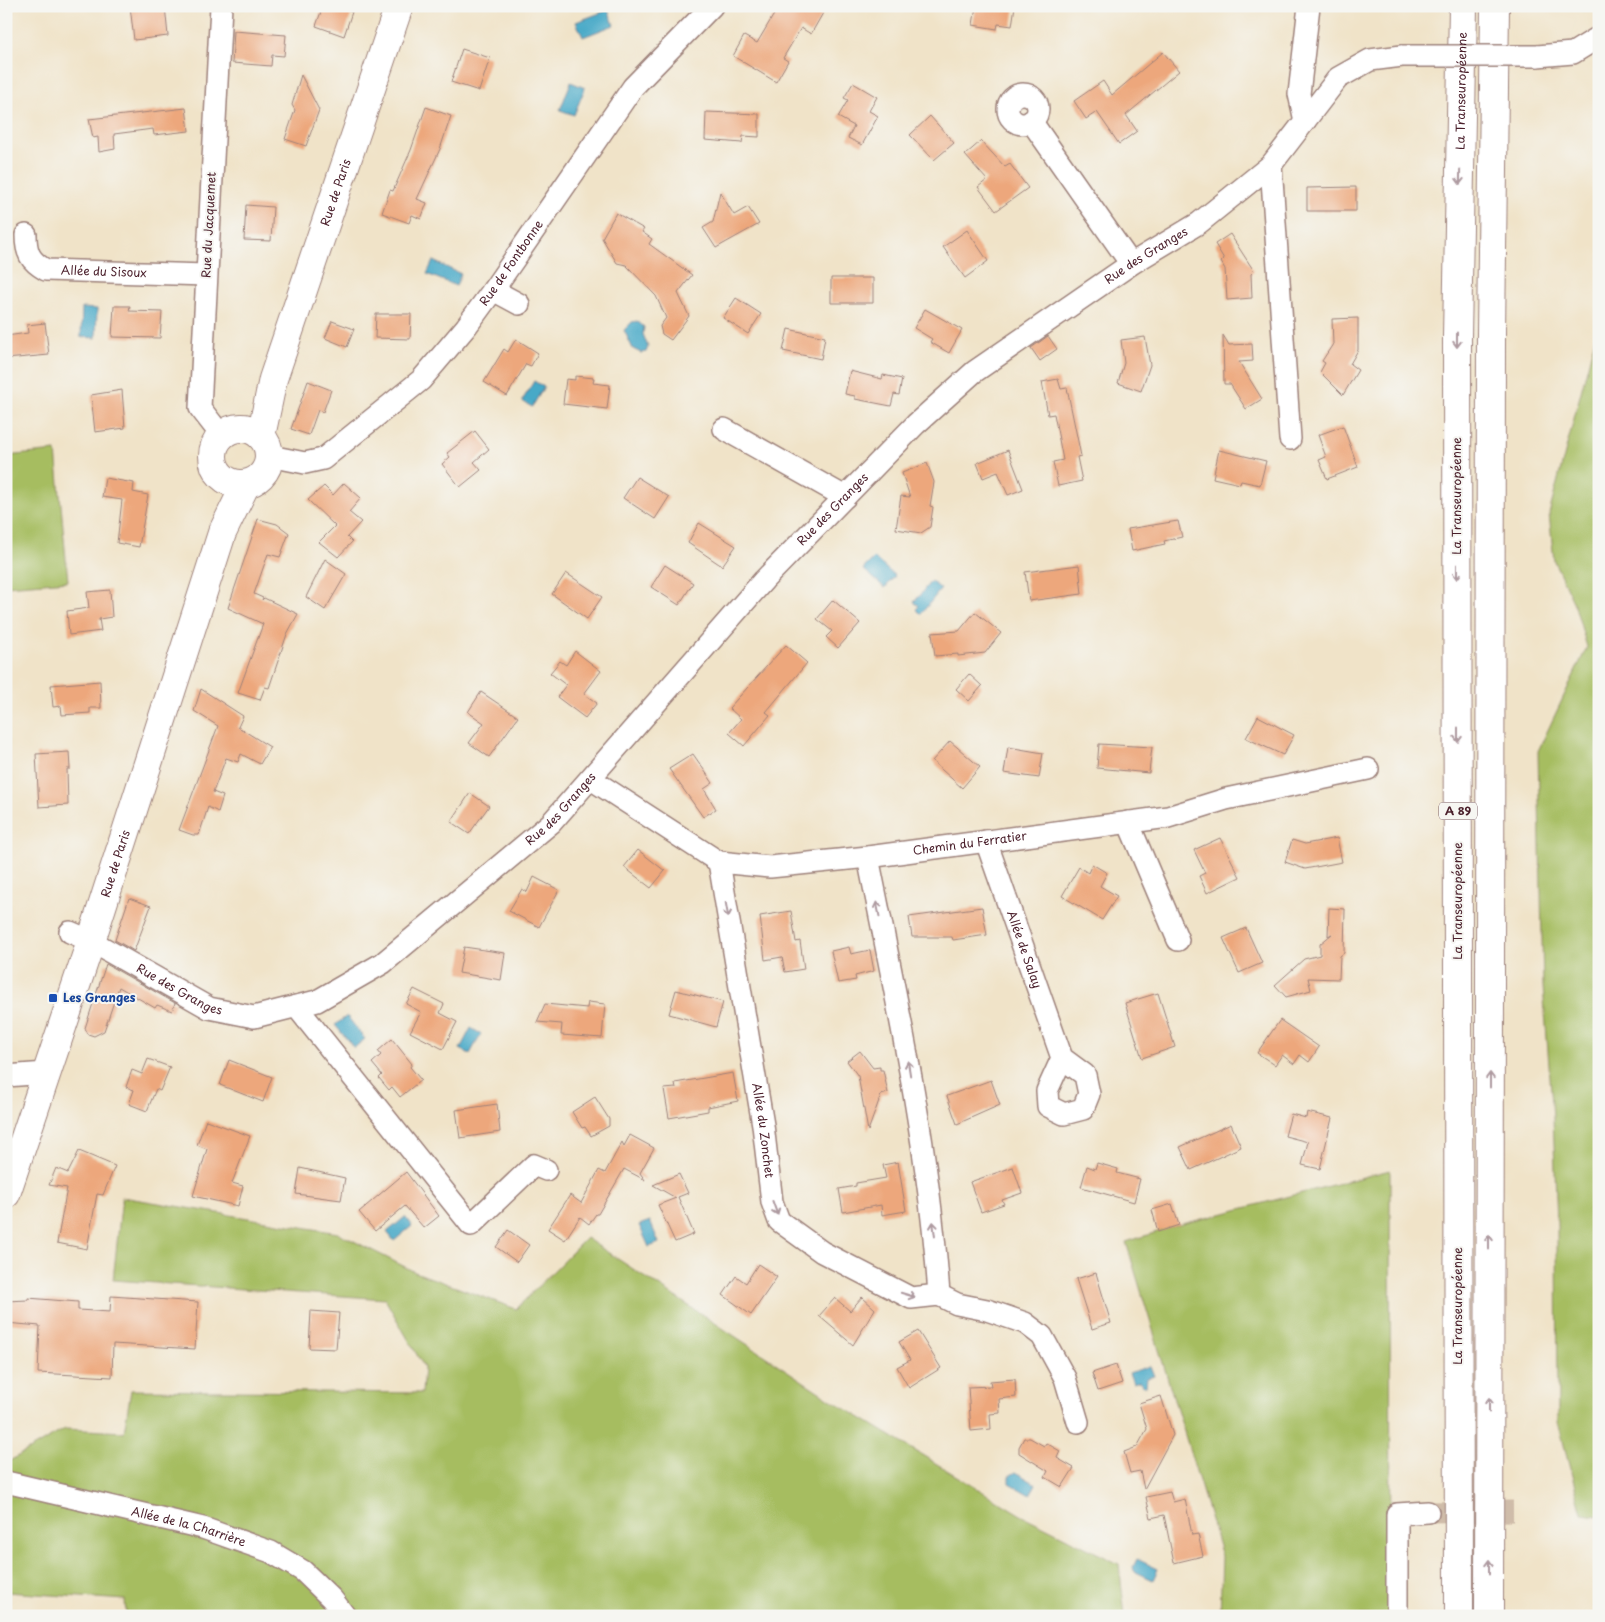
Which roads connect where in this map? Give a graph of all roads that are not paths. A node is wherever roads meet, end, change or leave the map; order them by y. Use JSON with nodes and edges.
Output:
{"nodes":[{"id":1,"x":221,"y":6,"type":"edge"},
{"id":2,"x":399,"y":6,"type":"edge"},
{"id":3,"x":712,"y":6,"type":"edge"},
{"id":4,"x":1309,"y":6,"type":"edge"},
{"id":5,"x":1463,"y":6,"type":"edge"},
{"id":6,"x":1495,"y":6,"type":"edge"},
{"id":7,"x":1599,"y":37,"type":"edge"},
{"id":8,"x":1031,"y":121,"type":"dead end"},
{"id":9,"x":1305,"y":121,"type":"junction"},
{"id":10,"x":1271,"y":166,"type":"junction"},
{"id":11,"x":26,"y":235,"type":"dead end"},
{"id":12,"x":1131,"y":264,"type":"junction"},
{"id":13,"x":206,"y":275,"type":"junction"},
{"id":14,"x":493,"y":290,"type":"junction"},
{"id":15,"x":519,"y":304,"type":"dead end"},
{"id":16,"x":724,"y":428,"type":"dead end"},
{"id":17,"x":248,"y":438,"type":"junction"},
{"id":18,"x":1290,"y":439,"type":"dead end"},
{"id":19,"x":235,"y":481,"type":"junction"},
{"id":20,"x":845,"y":497,"type":"junction"},
{"id":21,"x":1368,"y":769,"type":"dead end"},
{"id":22,"x":590,"y":778,"type":"junction"},
{"id":23,"x":1128,"y":822,"type":"junction"},
{"id":24,"x":986,"y":841,"type":"junction"},
{"id":25,"x":868,"y":857,"type":"junction"},
{"id":26,"x":719,"y":862,"type":"junction"},
{"id":27,"x":80,"y":936,"type":"junction"},
{"id":28,"x":1178,"y":940,"type":"dead end"},
{"id":29,"x":296,"y":1006,"type":"junction"},
{"id":30,"x":1062,"y":1058,"type":"dead end"},
{"id":31,"x":46,"y":1073,"type":"junction"},
{"id":32,"x":6,"y":1076,"type":"edge"},
{"id":33,"x":546,"y":1170,"type":"dead end"},
{"id":34,"x":6,"y":1194,"type":"edge"},
{"id":35,"x":939,"y":1295,"type":"junction"},
{"id":36,"x":1078,"y":1422,"type":"dead end"},
{"id":37,"x":6,"y":1482,"type":"edge"},
{"id":38,"x":1428,"y":1512,"type":"tunnel mouth"},
{"id":39,"x":345,"y":1616,"type":"edge"},
{"id":40,"x":1397,"y":1616,"type":"edge"},
{"id":41,"x":1459,"y":1616,"type":"edge"},
{"id":42,"x":1488,"y":1616,"type":"edge"}],
"edges":[{"from":1,"to":13,"type":"street","name":"Rue du Jacquemet"},
{"from":2,"to":17,"type":"main road","name":"Rue de Paris"},
{"from":3,"to":14,"type":"street","name":"Rue de Fontbonne"},
{"from":4,"to":9,"type":"street"},
{"from":5,"to":41,"type":"main road","name":"La Transeuropéenne","number":"A 89","one_way":true},
{"from":42,"to":6,"type":"main road","number":"A 89","one_way":true},
{"from":7,"to":9,"type":"street","name":"Rue des Granges","bridge":true},
{"from":8,"to":12,"type":"street"},
{"from":9,"to":10,"type":"street","name":"Rue des Granges"},
{"from":10,"to":12,"type":"street","name":"Rue des Granges"},
{"from":10,"to":18,"type":"street"},
{"from":11,"to":13,"type":"street","name":"Allée du Sisoux"},
{"from":12,"to":20,"type":"street","name":"Rue des Granges"},
{"from":13,"to":17,"type":"street","name":"Rue du Jacquemet"},
{"from":14,"to":15,"type":"street"},
{"from":14,"to":17,"type":"street","name":"Rue de Fontbonne"},
{"from":16,"to":20,"type":"street"},
{"from":17,"to":19,"type":"main road"},
{"from":17,"to":19,"type":"main road"},
{"from":19,"to":27,"type":"main road","name":"Rue de Paris"},
{"from":20,"to":22,"type":"street","name":"Rue des Granges"},
{"from":21,"to":23,"type":"street","name":"Chemin du Ferratier"},
{"from":22,"to":26,"type":"street","name":"Chemin du Ferratier"},
{"from":22,"to":29,"type":"street","name":"Rue des Granges"},
{"from":23,"to":24,"type":"street","name":"Chemin du Ferratier"},
{"from":23,"to":28,"type":"street"},
{"from":24,"to":25,"type":"street","name":"Chemin du Ferratier"},
{"from":24,"to":30,"type":"street","name":"Allée de Salay"},
{"from":25,"to":26,"type":"street","name":"Chemin du Ferratier"},
{"from":35,"to":25,"type":"street","one_way":true},
{"from":26,"to":35,"type":"street","name":"Allée du Zonchet","one_way":true},
{"from":27,"to":29,"type":"street","name":"Rue des Granges"},
{"from":27,"to":31,"type":"main road","name":"Rue de Paris"},
{"from":29,"to":33,"type":"street"},
{"from":31,"to":32,"type":"street"},
{"from":31,"to":34,"type":"main road","name":"Rue de Paris"},
{"from":35,"to":36,"type":"street","name":"Allée du Zonchet"},
{"from":37,"to":39,"type":"street","name":"Allée de la Charrière"},
{"from":38,"to":40,"type":"street"}]}
